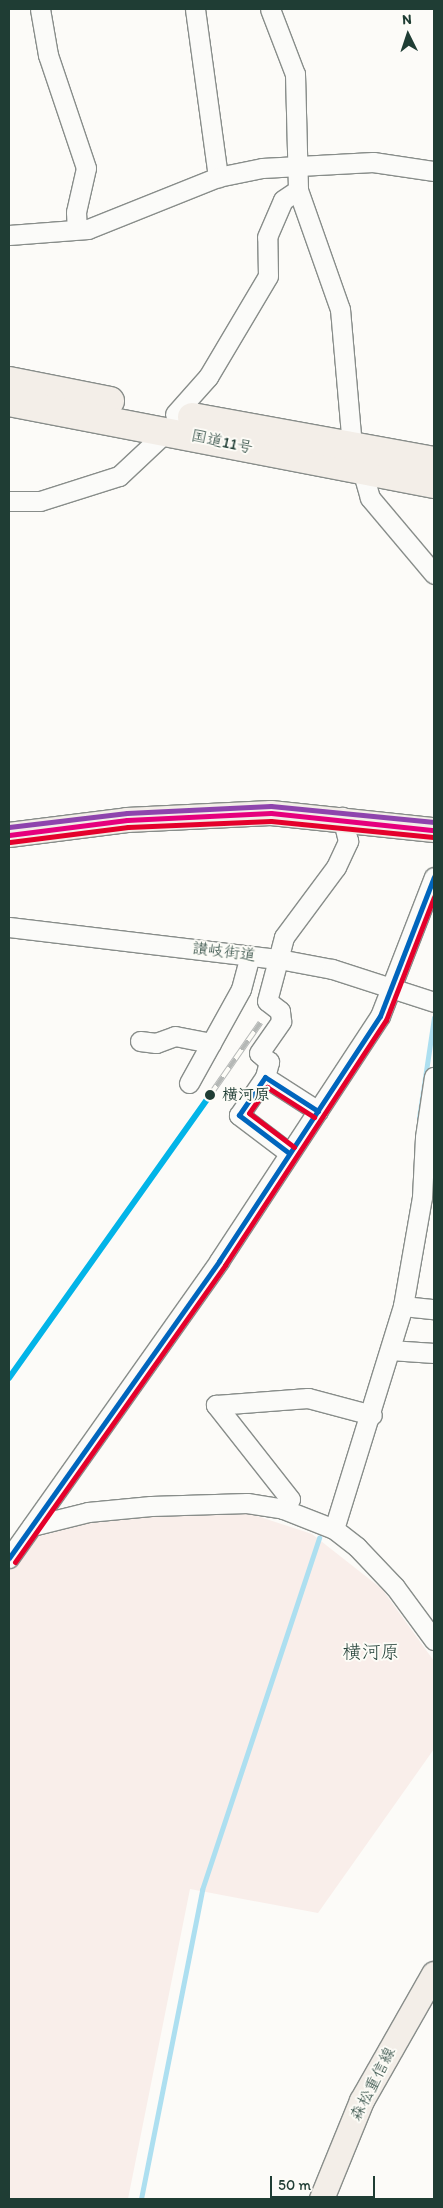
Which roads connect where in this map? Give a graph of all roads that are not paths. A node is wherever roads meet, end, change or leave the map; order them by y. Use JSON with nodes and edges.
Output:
{"nodes":[{"id":1,"x":40,"y":9,"type":"edge"},
{"id":2,"x":195,"y":9,"type":"edge"},
{"id":3,"x":270,"y":9,"type":"edge"},
{"id":4,"x":299,"y":166,"type":"junction"},
{"id":5,"x":434,"y":171,"type":"edge"},
{"id":6,"x":218,"y":177,"type":"junction"},
{"id":7,"x":298,"y":190,"type":"junction"},
{"id":8,"x":77,"y":230,"type":"junction"},
{"id":9,"x":10,"y":231,"type":"edge"},
{"id":10,"x":9,"y":381,"type":"edge"},
{"id":11,"x":9,"y":402,"type":"edge"},
{"id":12,"x":171,"y":422,"type":"junction"},
{"id":13,"x":352,"y":444,"type":"junction"},
{"id":14,"x":434,"y":462,"type":"edge"},
{"id":15,"x":362,"y":470,"type":"junction"},
{"id":16,"x":434,"y":484,"type":"edge"},
{"id":17,"x":9,"y":501,"type":"edge"},
{"id":18,"x":434,"y":572,"type":"edge"},
{"id":19,"x":342,"y":817,"type":"junction"},
{"id":20,"x":434,"y":830,"type":"edge"},
{"id":21,"x":9,"y":835,"type":"edge"},
{"id":22,"x":434,"y":877,"type":"edge"},
{"id":23,"x":9,"y":927,"type":"edge"},
{"id":24,"x":250,"y":956,"type":"junction"},
{"id":25,"x":279,"y":959,"type":"junction"},
{"id":26,"x":240,"y":989,"type":"junction"},
{"id":27,"x":392,"y":992,"type":"junction"},
{"id":28,"x":267,"y":1001,"type":"junction"},
{"id":29,"x":434,"y":1002,"type":"edge"},
{"id":30,"x":140,"y":1041,"type":"dead end"},
{"id":31,"x":211,"y":1043,"type":"junction"},
{"id":32,"x":434,"y":1076,"type":"edge"},
{"id":33,"x":265,"y":1077,"type":"junction"},
{"id":34,"x":189,"y":1083,"type":"dead end"},
{"id":35,"x":318,"y":1111,"type":"junction"},
{"id":36,"x":289,"y":1153,"type":"junction"},
{"id":37,"x":403,"y":1306,"type":"junction"},
{"id":38,"x":434,"y":1309,"type":"edge"},
{"id":39,"x":390,"y":1350,"type":"junction"},
{"id":40,"x":434,"y":1353,"type":"edge"},
{"id":41,"x":367,"y":1414,"type":"junction"},
{"id":42,"x":283,"y":1509,"type":"junction"},
{"id":43,"x":32,"y":1526,"type":"junction"},
{"id":44,"x":334,"y":1529,"type":"junction"},
{"id":45,"x":9,"y":1558,"type":"edge"},
{"id":46,"x":434,"y":1640,"type":"edge"},
{"id":47,"x":434,"y":1974,"type":"edge"},
{"id":48,"x":322,"y":2199,"type":"edge"}],
"edges":[{"from":1,"to":8,"type":"street"},
{"from":2,"to":6,"type":"street"},
{"from":3,"to":4,"type":"street"},
{"from":4,"to":5,"type":"street"},
{"from":4,"to":6,"type":"street"},
{"from":4,"to":7,"type":"street"},
{"from":6,"to":8,"type":"street"},
{"from":7,"to":12,"type":"street"},
{"from":7,"to":13,"type":"street"},
{"from":8,"to":9,"type":"street"},
{"from":10,"to":12,"type":"highway","name":"国道11号"},
{"from":11,"to":12,"type":"highway","name":"国道11号"},
{"from":12,"to":13,"type":"highway","name":"国道11号"},
{"from":12,"to":15,"type":"highway","name":"国道11号"},
{"from":12,"to":17,"type":"street"},
{"from":13,"to":14,"type":"highway","name":"国道11号"},
{"from":15,"to":16,"type":"highway","name":"国道11号"},
{"from":15,"to":18,"type":"street"},
{"from":19,"to":20,"type":"main road"},
{"from":19,"to":21,"type":"main road"},
{"from":19,"to":25,"type":"street"},
{"from":22,"to":27,"type":"street"},
{"from":23,"to":24,"type":"street","name":"讃岐街道"},
{"from":24,"to":25,"type":"street","name":"讃岐街道"},
{"from":24,"to":26,"type":"street"},
{"from":25,"to":27,"type":"street","name":"讃岐街道"},
{"from":25,"to":28,"type":"street"},
{"from":26,"to":28,"type":"street"},
{"from":26,"to":31,"type":"street"},
{"from":27,"to":29,"type":"street","name":"讃岐街道"},
{"from":27,"to":35,"type":"street"},
{"from":28,"to":33,"type":"street"},
{"from":30,"to":31,"type":"street"},
{"from":31,"to":34,"type":"street"},
{"from":32,"to":37,"type":"street"},
{"from":33,"to":35,"type":"street"},
{"from":33,"to":36,"type":"street"},
{"from":35,"to":36,"type":"street"},
{"from":36,"to":43,"type":"street"},
{"from":37,"to":38,"type":"street"},
{"from":37,"to":39,"type":"street"},
{"from":39,"to":40,"type":"street"},
{"from":39,"to":41,"type":"street"},
{"from":41,"to":42,"type":"street"},
{"from":41,"to":44,"type":"street"},
{"from":42,"to":43,"type":"street"},
{"from":42,"to":44,"type":"street"},
{"from":43,"to":45,"type":"street"},
{"from":44,"to":46,"type":"street"},
{"from":47,"to":48,"type":"main road","name":"森松重信線"}]}
